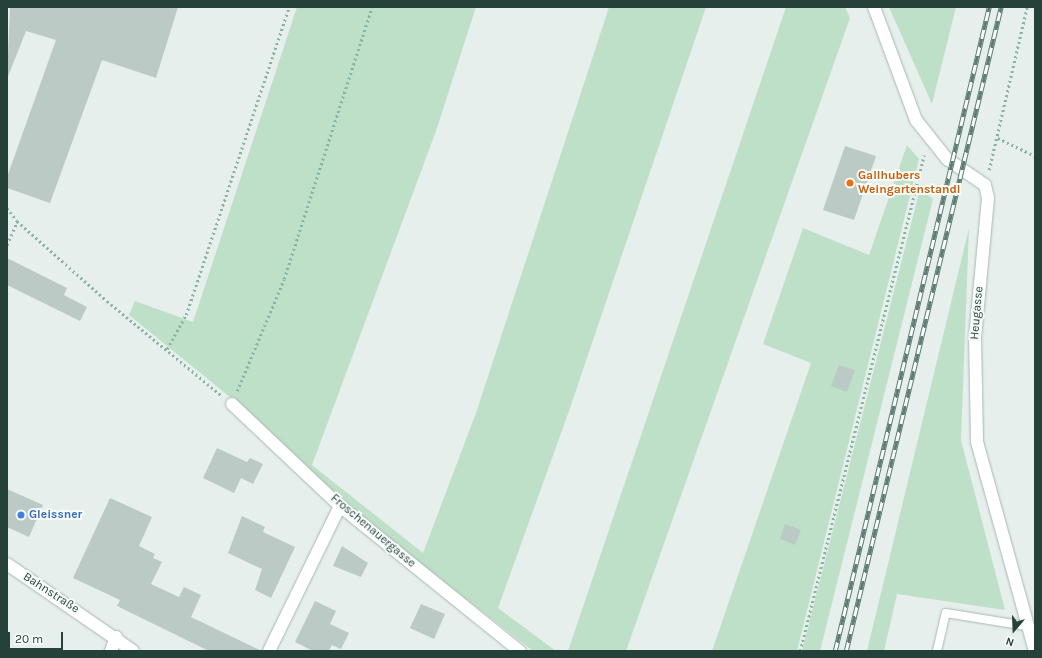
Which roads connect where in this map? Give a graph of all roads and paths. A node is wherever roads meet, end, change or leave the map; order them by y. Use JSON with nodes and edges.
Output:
{"nodes":[{"id":1,"x":289,"y":7,"type":"edge"},
{"id":2,"x":372,"y":7,"type":"edge"},
{"id":3,"x":874,"y":7,"type":"edge"},
{"id":4,"x":1027,"y":7,"type":"edge"},
{"id":5,"x":998,"y":138,"type":"junction"},
{"id":6,"x":924,"y":155,"type":"dead end"},
{"id":7,"x":1035,"y":156,"type":"edge"},
{"id":8,"x":985,"y":185,"type":"junction"},
{"id":9,"x":7,"y":208,"type":"edge"},
{"id":10,"x":17,"y":221,"type":"junction"},
{"id":11,"x":7,"y":245,"type":"edge"},
{"id":12,"x":167,"y":349,"type":"junction"},
{"id":13,"x":232,"y":404,"type":"junction"},
{"id":14,"x":340,"y":506,"type":"junction"},
{"id":15,"x":7,"y":564,"type":"edge"},
{"id":16,"x":1026,"y":626,"type":"junction"},
{"id":17,"x":116,"y":637,"type":"junction"},
{"id":18,"x":111,"y":651,"type":"edge"},
{"id":19,"x":133,"y":651,"type":"edge"},
{"id":20,"x":269,"y":651,"type":"edge"},
{"id":21,"x":520,"y":651,"type":"edge"},
{"id":22,"x":800,"y":651,"type":"edge"},
{"id":23,"x":937,"y":651,"type":"edge"},
{"id":24,"x":1035,"y":651,"type":"edge"}],
"edges":[{"from":1,"to":12,"type":"path"},
{"from":2,"to":13,"type":"path"},
{"from":3,"to":8,"type":"street"},
{"from":4,"to":5,"type":"path"},
{"from":5,"to":7,"type":"path"},
{"from":5,"to":8,"type":"path"},
{"from":6,"to":22,"type":"path"},
{"from":8,"to":16,"type":"street","name":"Heugasse"},
{"from":9,"to":10,"type":"path"},
{"from":10,"to":11,"type":"path"},
{"from":10,"to":12,"type":"path"},
{"from":12,"to":13,"type":"path"},
{"from":13,"to":14,"type":"street","name":"Froschenauergasse"},
{"from":14,"to":20,"type":"street"},
{"from":14,"to":21,"type":"street","name":"Froschenauergasse"},
{"from":15,"to":17,"type":"street","name":"Bahnstraße"},
{"from":16,"to":23,"type":"lane"},
{"from":16,"to":24,"type":"street","name":"Heugasse"},
{"from":17,"to":18,"type":"street"},
{"from":17,"to":19,"type":"street","name":"Bahnstraße"}]}
